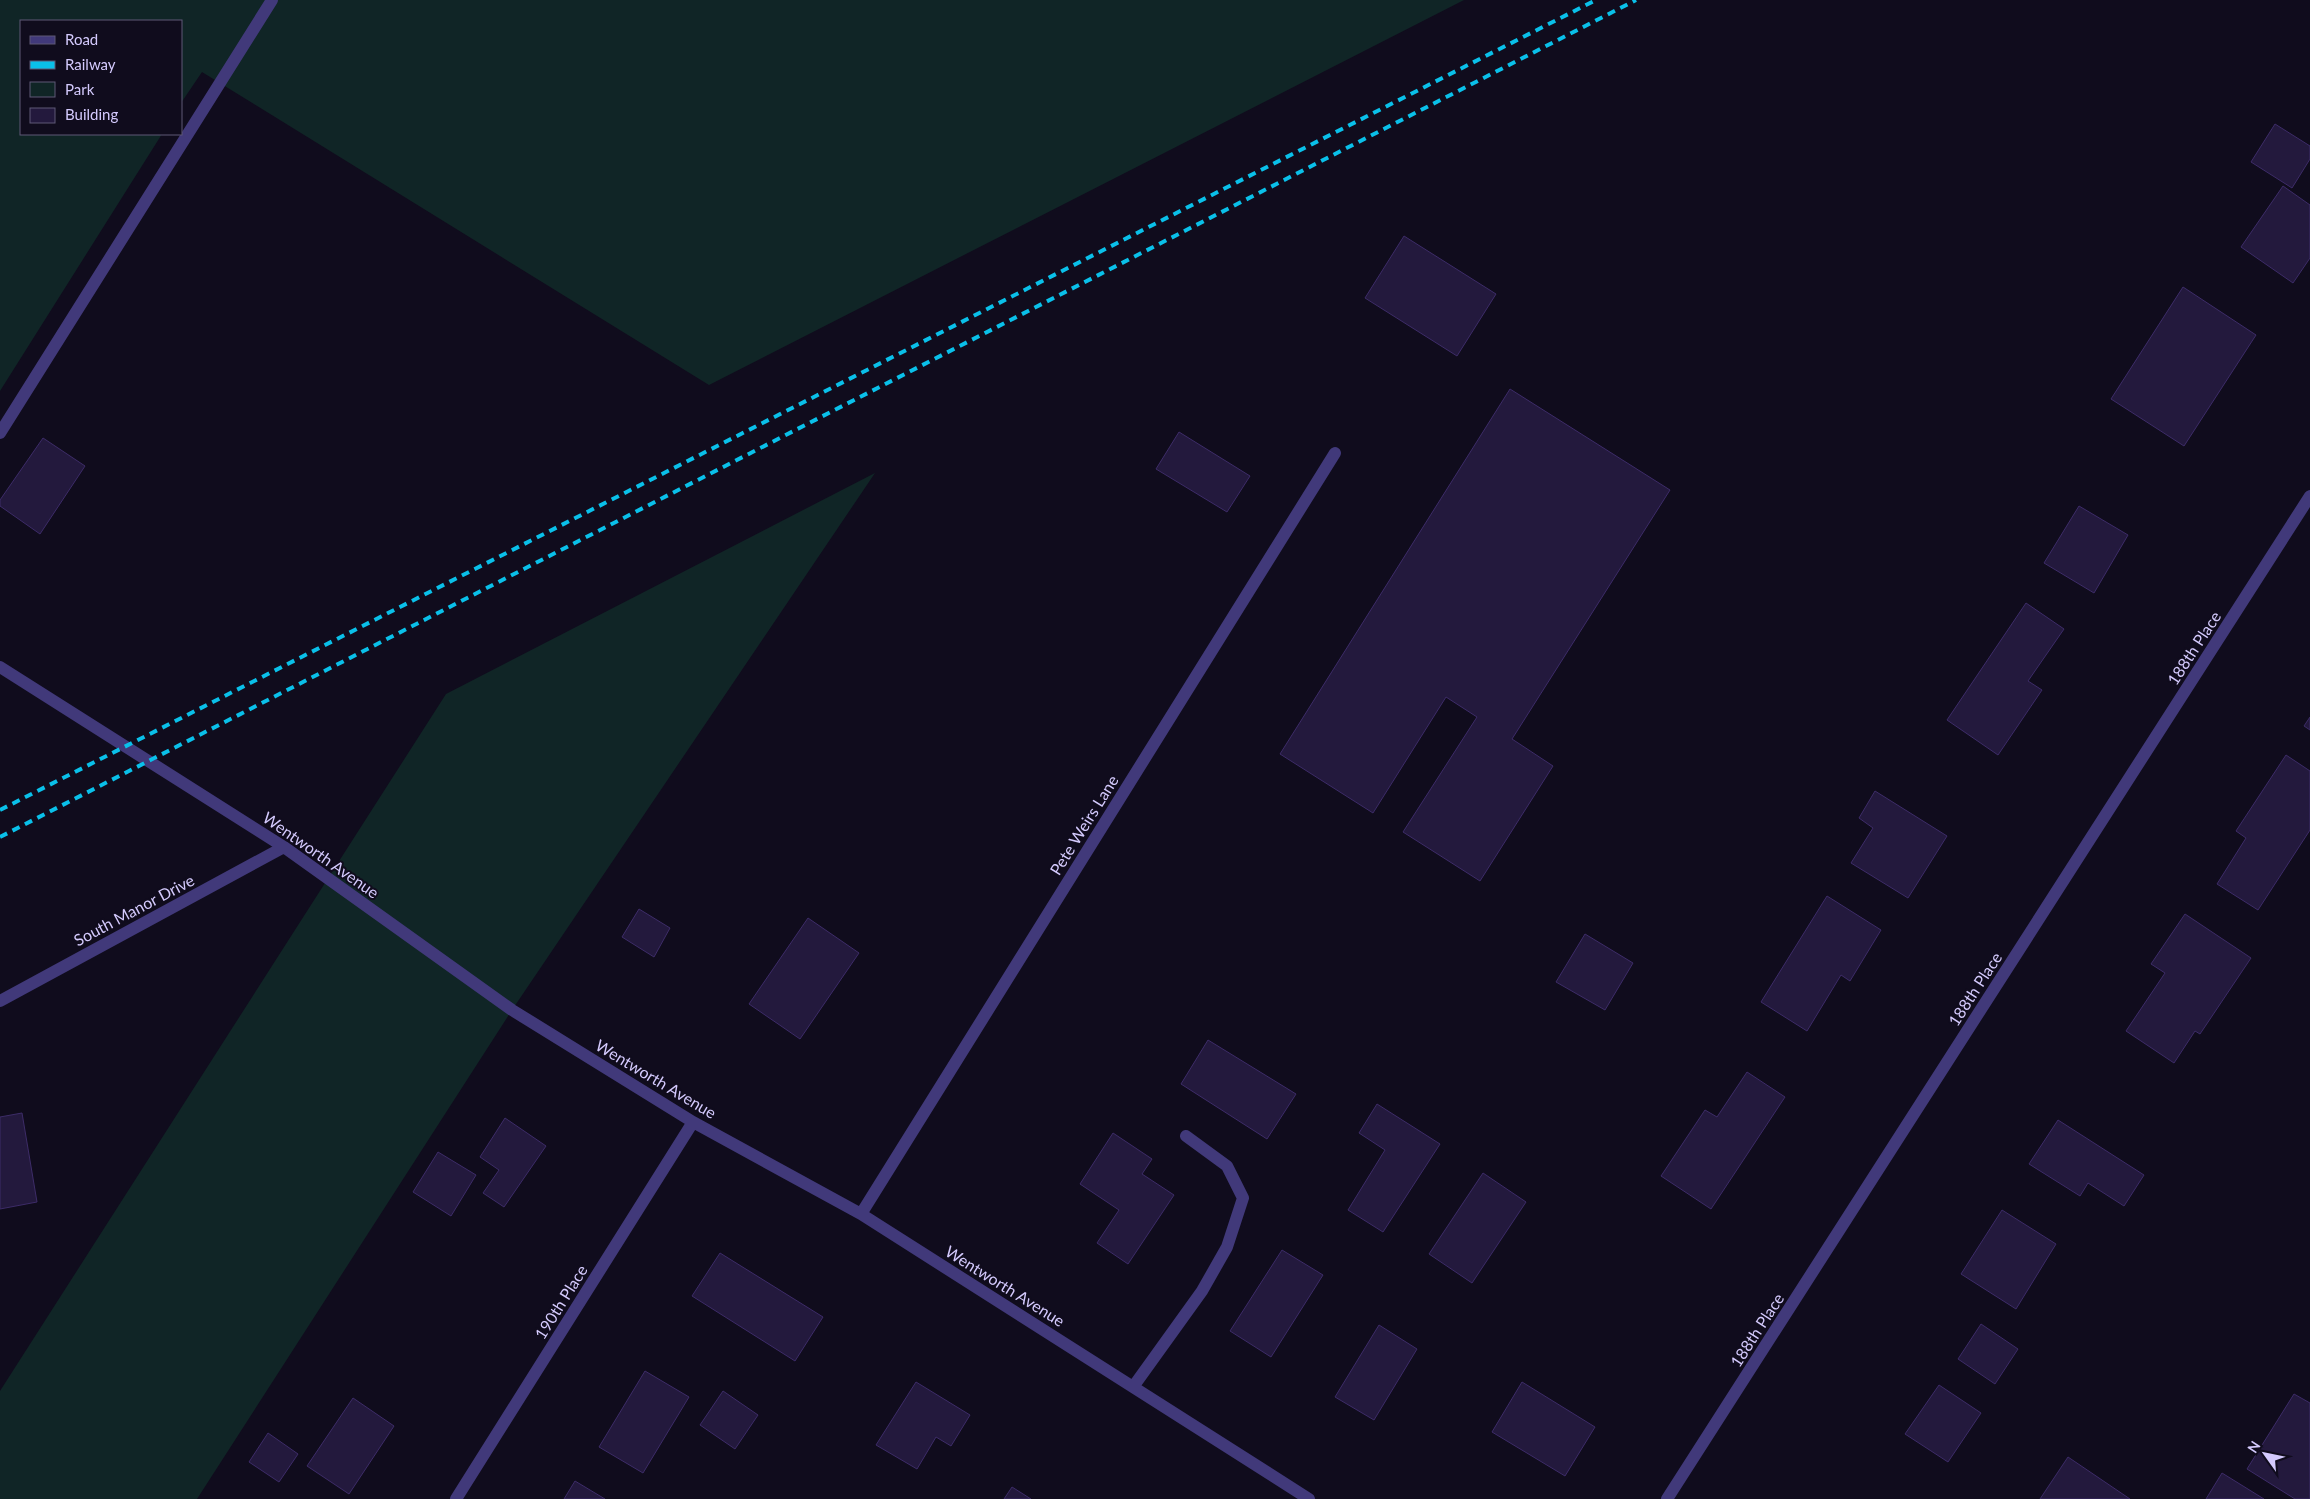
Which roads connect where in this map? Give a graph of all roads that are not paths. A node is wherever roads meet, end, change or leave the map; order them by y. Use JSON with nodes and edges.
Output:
{"nodes":[{"id":1,"x":272,"y":0,"type":"edge"},
{"id":2,"x":0,"y":433,"type":"edge"},
{"id":3,"x":1334,"y":453,"type":"dead end"},
{"id":4,"x":2310,"y":496,"type":"edge"},
{"id":5,"x":0,"y":667,"type":"edge"},
{"id":6,"x":284,"y":848,"type":"junction"},
{"id":7,"x":0,"y":1001,"type":"edge"},
{"id":8,"x":693,"y":1122,"type":"junction"},
{"id":9,"x":1186,"y":1136,"type":"dead end"},
{"id":10,"x":861,"y":1214,"type":"junction"},
{"id":11,"x":1133,"y":1387,"type":"junction"},
{"id":12,"x":456,"y":1499,"type":"edge"},
{"id":13,"x":1309,"y":1499,"type":"edge"},
{"id":14,"x":1668,"y":1499,"type":"edge"}],
"edges":[{"from":1,"to":2,"type":"street"},
{"from":3,"to":10,"type":"street","name":"Pete Weirs Lane"},
{"from":4,"to":14,"type":"street","name":"188th Place"},
{"from":5,"to":6,"type":"street","name":"Wentworth Avenue"},
{"from":6,"to":7,"type":"street","name":"South Manor Drive"},
{"from":6,"to":8,"type":"street","name":"Wentworth Avenue"},
{"from":8,"to":10,"type":"street","name":"Wentworth Avenue"},
{"from":8,"to":12,"type":"street","name":"190th Place"},
{"from":9,"to":11,"type":"street"},
{"from":10,"to":11,"type":"street","name":"Wentworth Avenue"},
{"from":11,"to":13,"type":"street","name":"Wentworth Avenue"}]}
